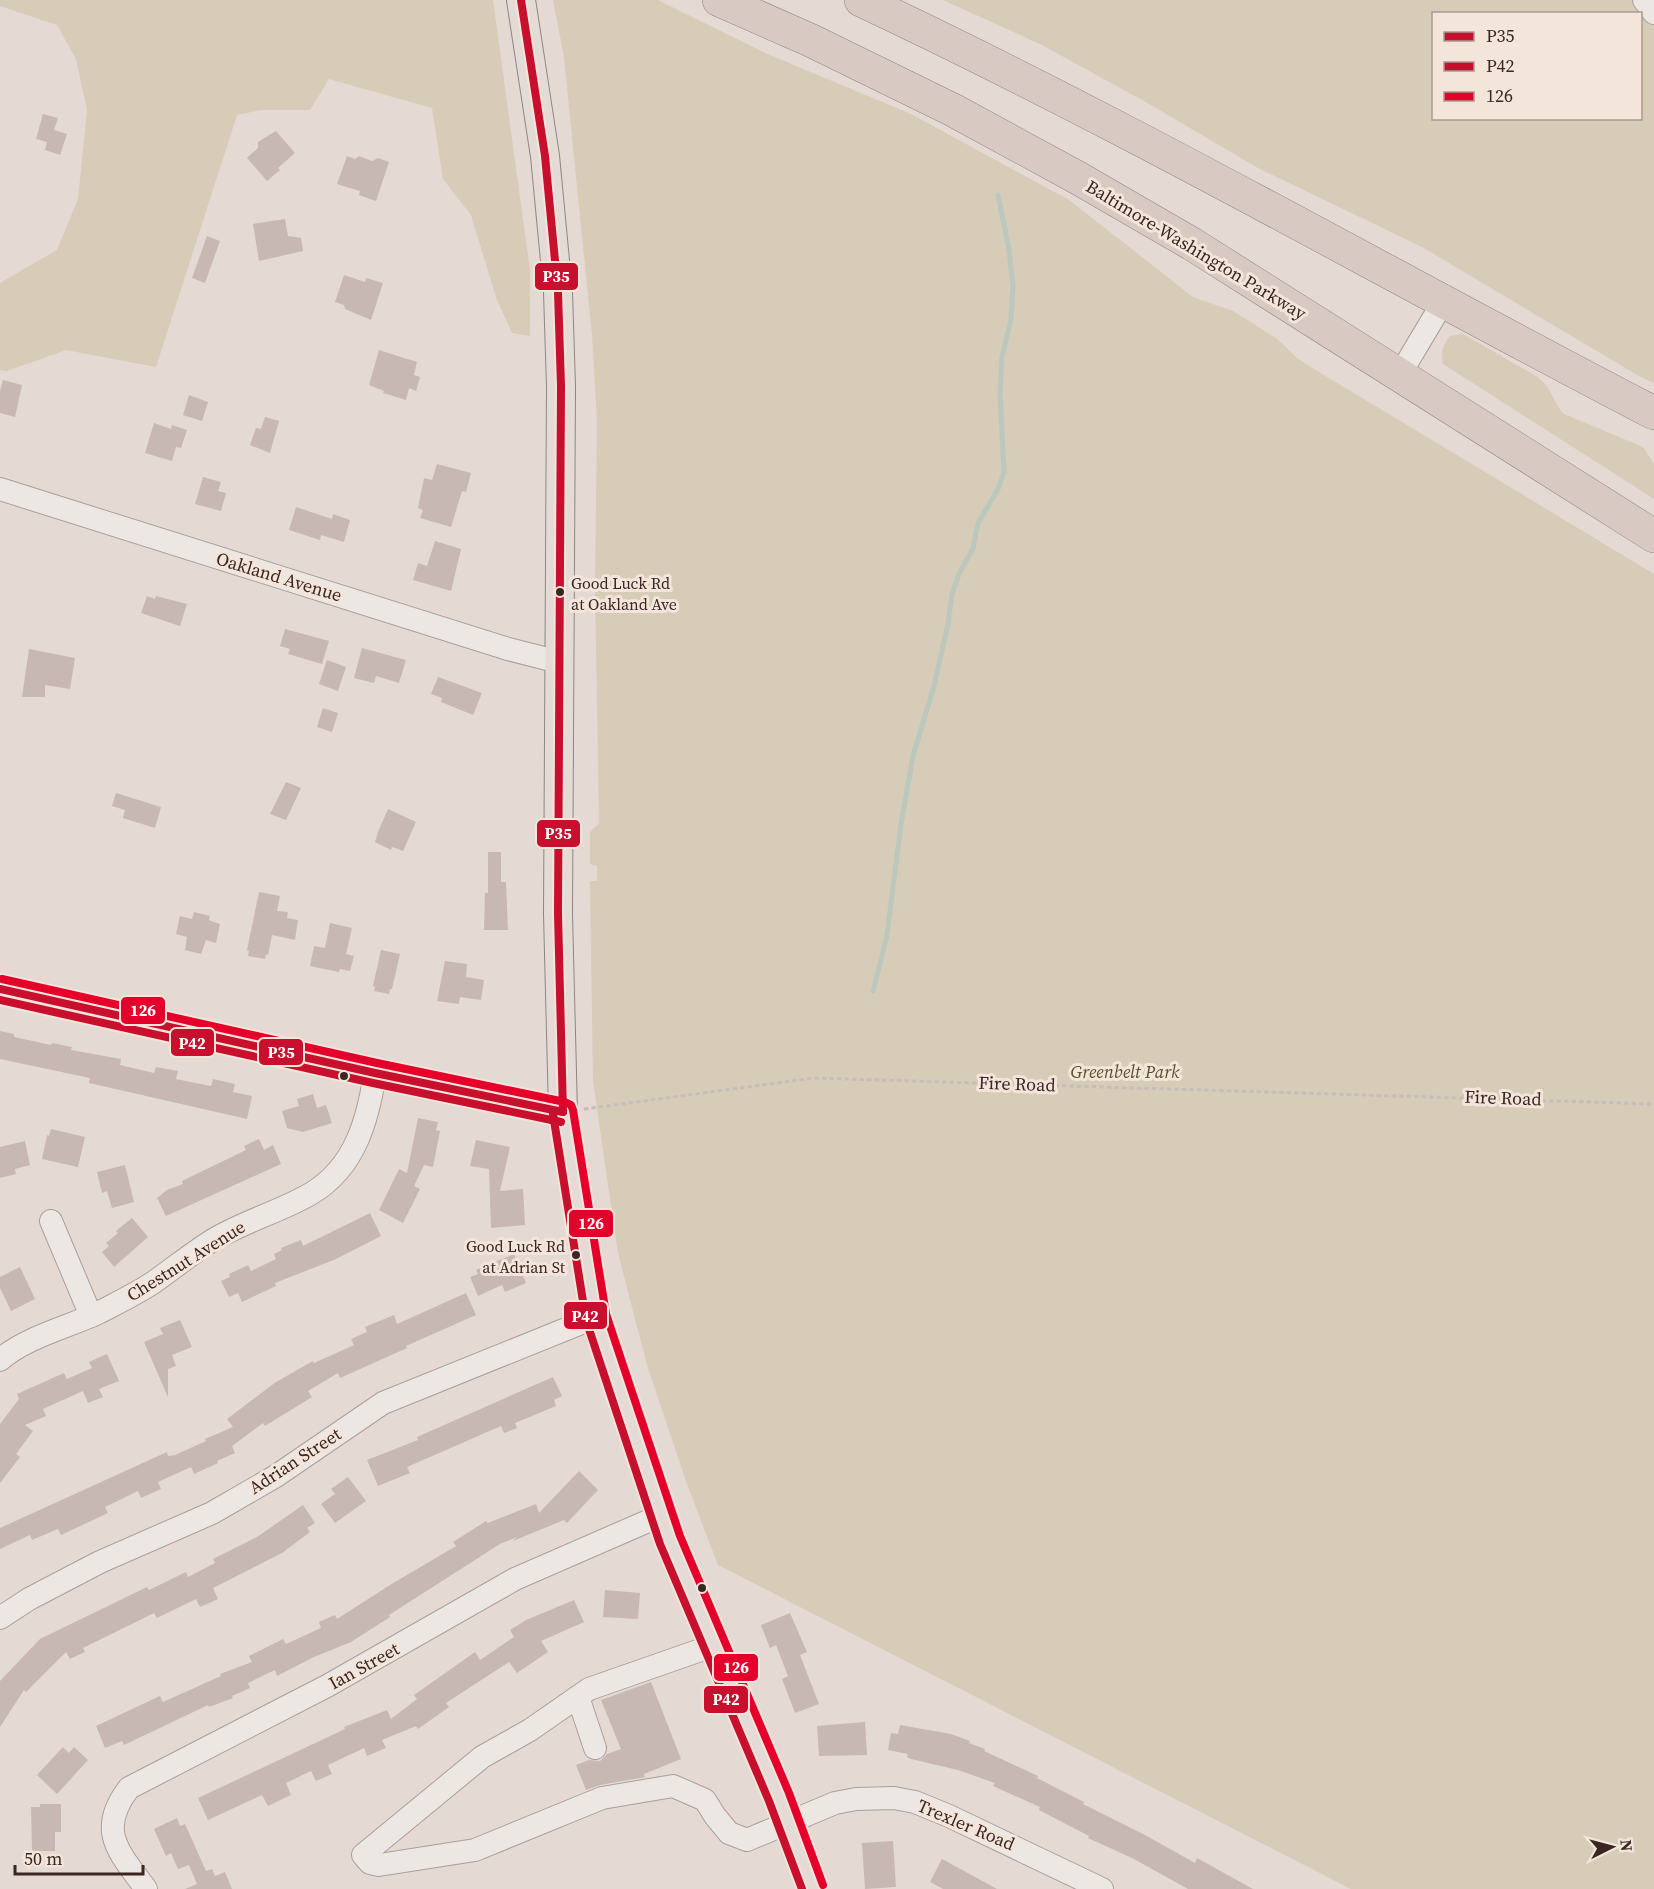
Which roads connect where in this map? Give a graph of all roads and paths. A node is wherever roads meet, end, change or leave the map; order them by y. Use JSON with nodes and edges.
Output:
{"nodes":[{"id":1,"x":521,"y":0,"type":"edge"},
{"id":2,"x":719,"y":0,"type":"edge"},
{"id":3,"x":861,"y":0,"type":"edge"},
{"id":4,"x":1644,"y":0,"type":"edge"},
{"id":5,"x":1654,"y":13,"type":"edge"},
{"id":6,"x":1443,"y":302,"type":"junction"},
{"id":7,"x":1399,"y":376,"type":"junction"},
{"id":8,"x":1654,"y":413,"type":"edge"},
{"id":9,"x":0,"y":489,"type":"edge"},
{"id":10,"x":1654,"y":536,"type":"edge"},
{"id":11,"x":559,"y":662,"type":"junction"},
{"id":12,"x":0,"y":989,"type":"edge"},
{"id":13,"x":375,"y":1073,"type":"junction"},
{"id":14,"x":1654,"y":1104,"type":"edge"},
{"id":15,"x":562,"y":1112,"type":"junction"},
{"id":16,"x":51,"y":1221,"type":"dead end"},
{"id":17,"x":91,"y":1316,"type":"junction"},
{"id":18,"x":596,"y":1317,"type":"junction"},
{"id":19,"x":0,"y":1360,"type":"edge"},
{"id":20,"x":662,"y":1515,"type":"junction"},
{"id":21,"x":0,"y":1618,"type":"edge"},
{"id":22,"x":715,"y":1645,"type":"junction"},
{"id":23,"x":578,"y":1697,"type":"junction"},
{"id":24,"x":595,"y":1748,"type":"dead end"},
{"id":25,"x":789,"y":1821,"type":"junction"},
{"id":26,"x":146,"y":1889,"type":"edge"},
{"id":27,"x":813,"y":1889,"type":"edge"},
{"id":28,"x":1102,"y":1889,"type":"edge"}],
"edges":[{"from":1,"to":11,"type":"main road"},
{"from":2,"to":7,"type":"highway","name":"Baltimore-Washington Parkway"},
{"from":3,"to":6,"type":"highway"},
{"from":4,"to":5,"type":"street"},
{"from":6,"to":7,"type":"street"},
{"from":6,"to":8,"type":"highway"},
{"from":7,"to":10,"type":"highway","name":"Baltimore-Washington Parkway"},
{"from":9,"to":11,"type":"street","name":"Oakland Avenue"},
{"from":11,"to":15,"type":"main road"},
{"from":12,"to":13,"type":"street"},
{"from":13,"to":15,"type":"street"},
{"from":13,"to":17,"type":"street","name":"Chestnut Avenue"},
{"from":14,"to":15,"type":"path","name":"Fire Road"},
{"from":15,"to":18,"type":"main road"},
{"from":16,"to":17,"type":"street"},
{"from":17,"to":19,"type":"street","name":"Chestnut Avenue"},
{"from":18,"to":20,"type":"main road"},
{"from":18,"to":21,"type":"street","name":"Adrian Street"},
{"from":20,"to":22,"type":"main road"},
{"from":20,"to":26,"type":"street","name":"Ian Street"},
{"from":22,"to":23,"type":"street"},
{"from":22,"to":25,"type":"main road"},
{"from":23,"to":24,"type":"street"},
{"from":23,"to":25,"type":"street","name":"Trexler Road"},
{"from":25,"to":27,"type":"main road"},
{"from":25,"to":28,"type":"street","name":"Trexler Road"}]}
